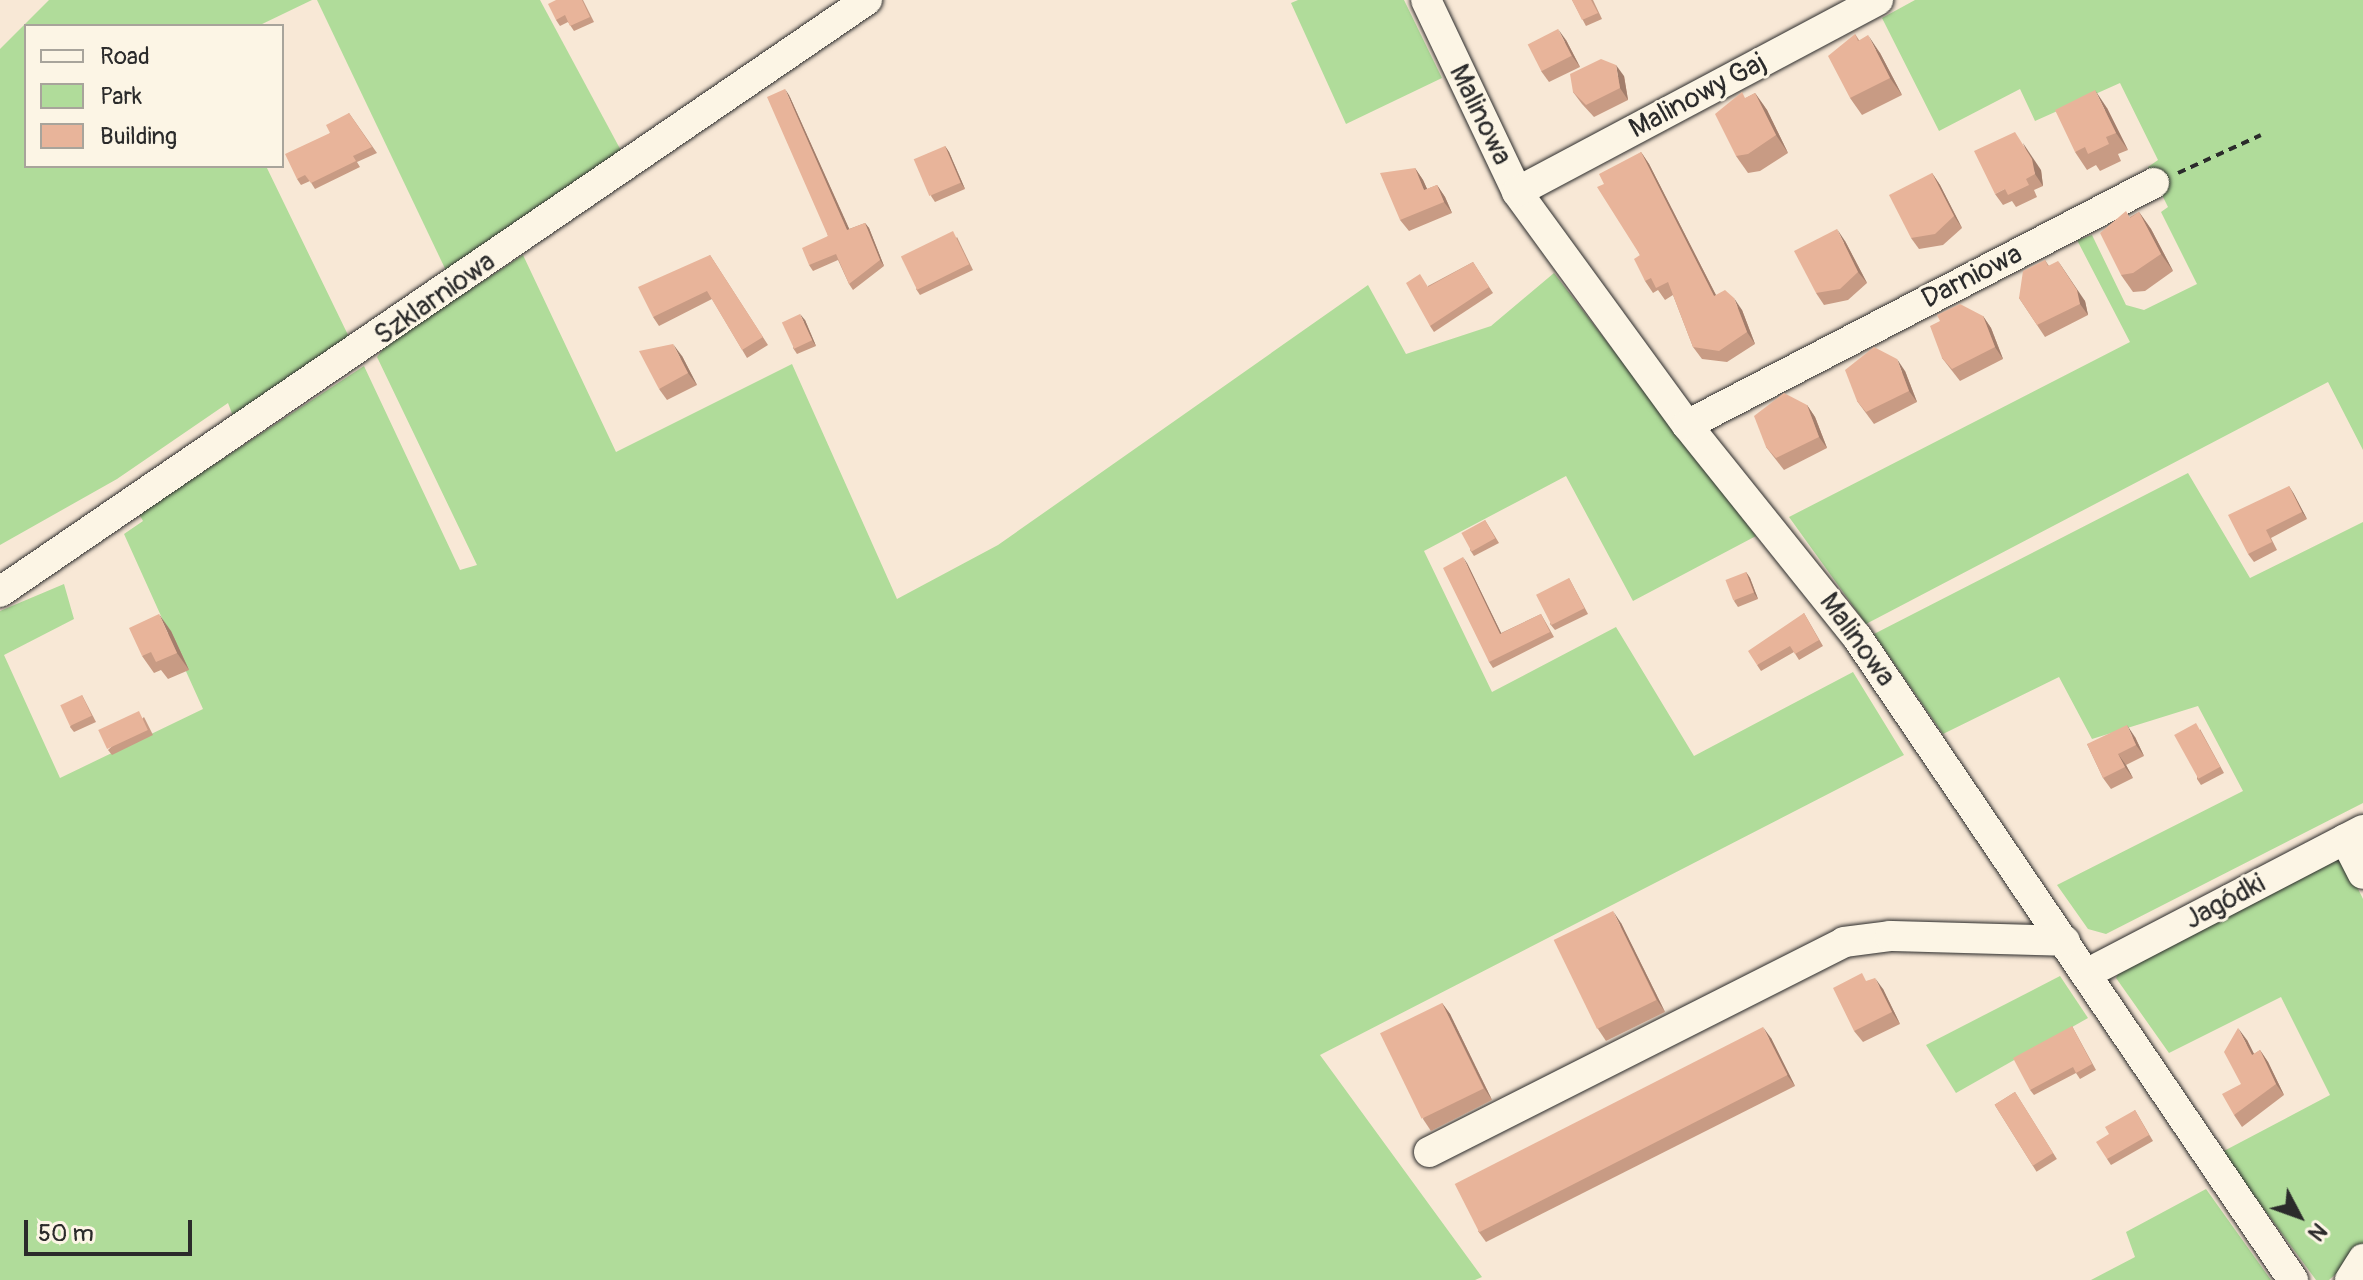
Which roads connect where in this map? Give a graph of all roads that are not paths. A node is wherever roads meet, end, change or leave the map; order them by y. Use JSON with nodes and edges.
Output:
{"nodes":[{"id":1,"x":867,"y":0,"type":"edge"},
{"id":2,"x":1426,"y":0,"type":"edge"},
{"id":3,"x":1878,"y":0,"type":"edge"},
{"id":4,"x":2154,"y":183,"type":"road end"},
{"id":5,"x":1517,"y":192,"type":"junction"},
{"id":6,"x":1687,"y":425,"type":"junction"},
{"id":7,"x":0,"y":592,"type":"edge"},
{"id":8,"x":2354,"y":834,"type":"edge"},
{"id":9,"x":2363,"y":874,"type":"edge"},
{"id":10,"x":2065,"y":941,"type":"junction"},
{"id":11,"x":2086,"y":974,"type":"junction"},
{"id":12,"x":1429,"y":1152,"type":"dead end"},
{"id":13,"x":2363,"y":1259,"type":"edge"},
{"id":14,"x":2293,"y":1280,"type":"edge"},
{"id":15,"x":2350,"y":1280,"type":"edge"}],
"edges":[{"from":1,"to":7,"type":"street","name":"Szklarniowa"},
{"from":2,"to":5,"type":"street","name":"Malinowa"},
{"from":3,"to":5,"type":"street","name":"Malinowy Gaj"},
{"from":4,"to":6,"type":"street","name":"Darniowa"},
{"from":5,"to":6,"type":"street","name":"Malinowa"},
{"from":6,"to":10,"type":"street","name":"Malinowa"},
{"from":8,"to":9,"type":"street"},
{"from":8,"to":11,"type":"street","name":"Jagódki"},
{"from":10,"to":11,"type":"street","name":"Malinowa"},
{"from":10,"to":12,"type":"street"},
{"from":11,"to":14,"type":"street","name":"Malinowa"},
{"from":13,"to":15,"type":"street"}]}
